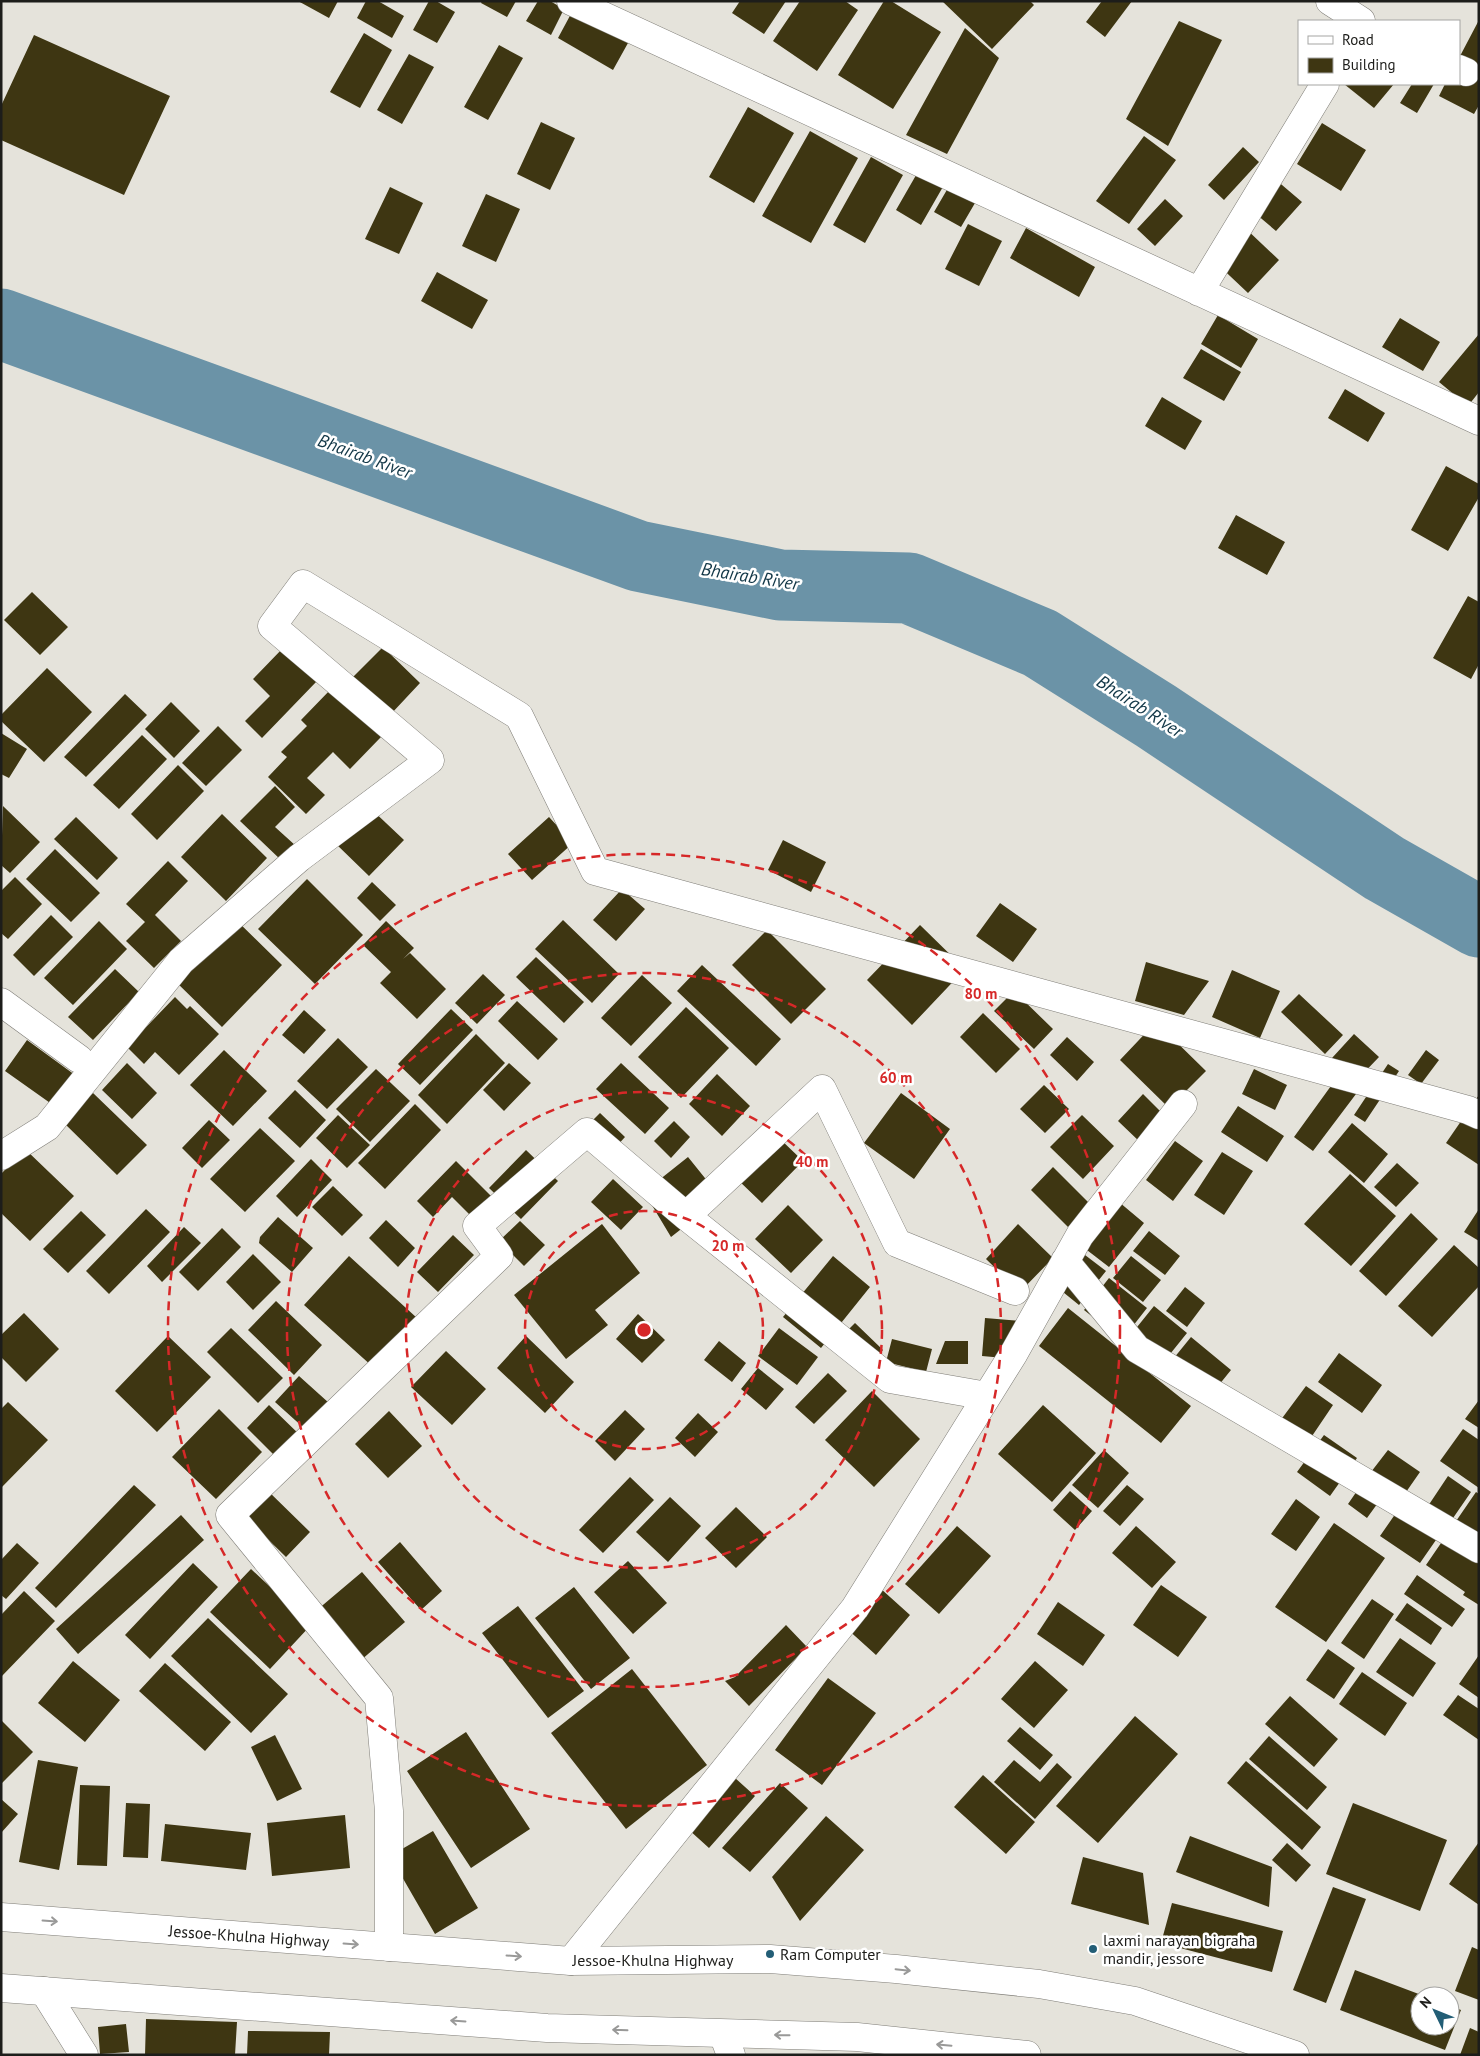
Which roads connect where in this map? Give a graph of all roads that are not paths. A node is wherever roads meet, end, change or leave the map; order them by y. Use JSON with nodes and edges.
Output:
{"nodes":[{"id":1,"x":570,"y":1,"type":"edge"},
{"id":2,"x":1330,"y":1,"type":"edge"},
{"id":3,"x":1359,"y":20,"type":"edge"},
{"id":4,"x":1324,"y":85,"type":"edge"},
{"id":5,"x":1200,"y":292,"type":"junction"},
{"id":6,"x":1479,"y":421,"type":"edge"},
{"id":7,"x":1,"y":1002,"type":"edge"},
{"id":8,"x":79,"y":1059,"type":"dead end"},
{"id":9,"x":1182,"y":1104,"type":"dead end"},
{"id":10,"x":1479,"y":1115,"type":"edge"},
{"id":11,"x":1,"y":1156,"type":"edge"},
{"id":12,"x":686,"y":1216,"type":"junction"},
{"id":13,"x":1065,"y":1261,"type":"junction"},
{"id":14,"x":1015,"y":1292,"type":"dead end"},
{"id":15,"x":987,"y":1396,"type":"junction"},
{"id":16,"x":1479,"y":1549,"type":"edge"},
{"id":17,"x":1,"y":1917,"type":"edge"},
{"id":18,"x":389,"y":1947,"type":"junction"},
{"id":19,"x":571,"y":1961,"type":"junction"},
{"id":20,"x":1,"y":1988,"type":"edge"},
{"id":21,"x":44,"y":1991,"type":"junction"},
{"id":22,"x":727,"y":2044,"type":"edge"},
{"id":23,"x":84,"y":2055,"type":"edge"},
{"id":24,"x":1027,"y":2055,"type":"edge"},
{"id":25,"x":1294,"y":2055,"type":"edge"}],
"edges":[{"from":1,"to":5,"type":"main road"},
{"from":2,"to":3,"type":"main road"},
{"from":4,"to":5,"type":"main road"},
{"from":5,"to":6,"type":"main road"},
{"from":7,"to":8,"type":"main road"},
{"from":9,"to":13,"type":"main road"},
{"from":10,"to":11,"type":"main road"},
{"from":12,"to":14,"type":"main road"},
{"from":12,"to":15,"type":"main road"},
{"from":12,"to":18,"type":"main road"},
{"from":13,"to":15,"type":"main road"},
{"from":13,"to":16,"type":"main road"},
{"from":15,"to":19,"type":"main road"},
{"from":17,"to":18,"type":"main road","name":"Jessoe-Khulna Highway","one_way":true},
{"from":18,"to":19,"type":"main road","name":"Jessoe-Khulna Highway","one_way":true},
{"from":19,"to":25,"type":"main road","name":"Jessoe-Khulna Highway","one_way":true},
{"from":20,"to":21,"type":"main road"},
{"from":22,"to":21,"type":"main road","one_way":true},
{"from":21,"to":23,"type":"main road"},
{"from":24,"to":22,"type":"main road","one_way":true}]}
